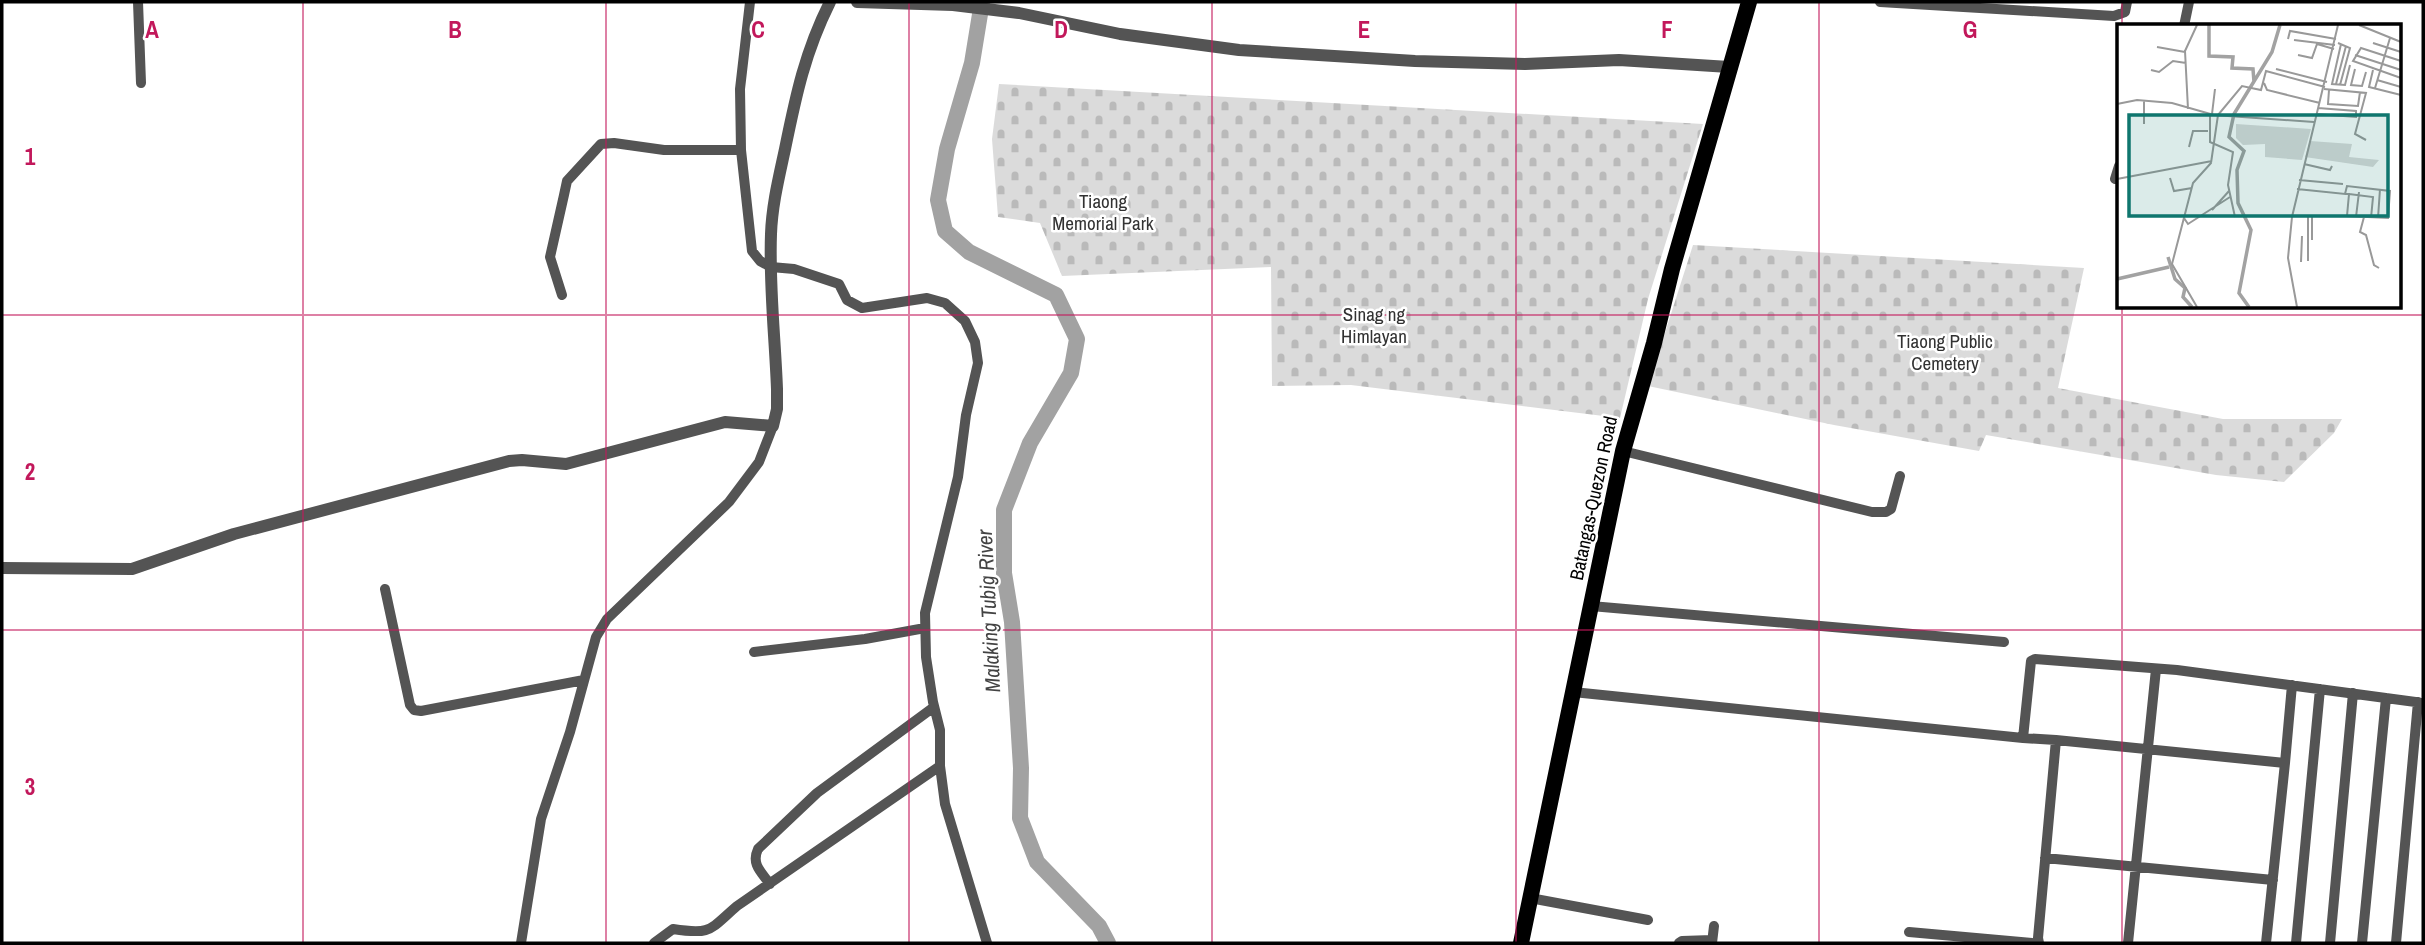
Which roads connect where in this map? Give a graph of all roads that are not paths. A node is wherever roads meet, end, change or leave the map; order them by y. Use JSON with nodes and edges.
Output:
{"nodes":[{"id":1,"x":138,"y":2,"type":"edge"},
{"id":2,"x":750,"y":2,"type":"edge"},
{"id":3,"x":830,"y":2,"type":"edge"},
{"id":4,"x":857,"y":2,"type":"edge"},
{"id":5,"x":1749,"y":2,"type":"edge"},
{"id":6,"x":1880,"y":2,"type":"edge"},
{"id":7,"x":2189,"y":2,"type":"edge"},
{"id":8,"x":1940,"y":4,"type":"edge"},
{"id":9,"x":2126,"y":7,"type":"edge"},
{"id":10,"x":2184,"y":24,"type":"edge"},
{"id":11,"x":1729,"y":67,"type":"junction"},
{"id":12,"x":141,"y":83,"type":"dead end"},
{"id":13,"x":741,"y":149,"type":"junction"},
{"id":14,"x":771,"y":267,"type":"junction"},
{"id":15,"x":562,"y":295,"type":"dead end"},
{"id":16,"x":773,"y":426,"type":"junction"},
{"id":17,"x":1623,"y":451,"type":"junction"},
{"id":18,"x":1900,"y":476,"type":"dead end"},
{"id":19,"x":2,"y":568,"type":"edge"},
{"id":20,"x":385,"y":589,"type":"dead end"},
{"id":21,"x":1591,"y":606,"type":"junction"},
{"id":22,"x":925,"y":628,"type":"junction"},
{"id":23,"x":2004,"y":642,"type":"dead end"},
{"id":24,"x":754,"y":652,"type":"dead end"},
{"id":25,"x":2156,"y":669,"type":"junction"},
{"id":26,"x":584,"y":680,"type":"junction"},
{"id":27,"x":2292,"y":685,"type":"junction"},
{"id":28,"x":2320,"y":689,"type":"junction"},
{"id":29,"x":1573,"y":692,"type":"junction"},
{"id":30,"x":2353,"y":693,"type":"junction"},
{"id":31,"x":2386,"y":698,"type":"junction"},
{"id":32,"x":2420,"y":702,"type":"edge"},
{"id":33,"x":934,"y":707,"type":"junction"},
{"id":34,"x":2023,"y":738,"type":"junction"},
{"id":35,"x":2056,"y":740,"type":"junction"},
{"id":36,"x":2148,"y":750,"type":"junction"},
{"id":37,"x":2285,"y":763,"type":"junction"},
{"id":38,"x":940,"y":766,"type":"junction"},
{"id":39,"x":2045,"y":858,"type":"junction"},
{"id":40,"x":2136,"y":867,"type":"junction"},
{"id":41,"x":2273,"y":880,"type":"junction"},
{"id":42,"x":770,"y":884,"type":"junction"},
{"id":43,"x":1530,"y":898,"type":"junction"},
{"id":44,"x":1648,"y":920,"type":"dead end"},
{"id":45,"x":1714,"y":926,"type":"dead end"},
{"id":46,"x":1909,"y":932,"type":"dead end"},
{"id":47,"x":1712,"y":942,"type":"edge"},
{"id":48,"x":521,"y":943,"type":"edge"},
{"id":49,"x":654,"y":943,"type":"edge"},
{"id":50,"x":988,"y":943,"type":"edge"},
{"id":51,"x":1521,"y":943,"type":"edge"},
{"id":52,"x":1679,"y":943,"type":"edge"},
{"id":53,"x":2032,"y":943,"type":"edge"},
{"id":54,"x":2039,"y":943,"type":"edge"},
{"id":55,"x":2128,"y":943,"type":"edge"},
{"id":56,"x":2266,"y":943,"type":"edge"},
{"id":57,"x":2296,"y":943,"type":"edge"},
{"id":58,"x":2330,"y":943,"type":"edge"},
{"id":59,"x":2362,"y":943,"type":"edge"},
{"id":60,"x":2396,"y":943,"type":"edge"}],
"edges":[{"from":1,"to":12,"type":"street"},
{"from":2,"to":13,"type":"street"},
{"from":3,"to":14,"type":"street"},
{"from":4,"to":11,"type":"street"},
{"from":5,"to":11,"type":"main road","name":"Batangas-Quezon Road"},
{"from":6,"to":8,"type":"street"},
{"from":7,"to":10,"type":"street"},
{"from":8,"to":9,"type":"street"},
{"from":11,"to":17,"type":"main road","name":"Batangas-Quezon Road"},
{"from":13,"to":14,"type":"street"},
{"from":13,"to":15,"type":"street"},
{"from":14,"to":16,"type":"street"},
{"from":14,"to":22,"type":"street"},
{"from":16,"to":19,"type":"street"},
{"from":16,"to":26,"type":"street"},
{"from":17,"to":18,"type":"street"},
{"from":17,"to":21,"type":"main road","name":"Batangas-Quezon Road"},
{"from":20,"to":26,"type":"street"},
{"from":21,"to":23,"type":"street"},
{"from":21,"to":29,"type":"main road","name":"Batangas-Quezon Road"},
{"from":22,"to":24,"type":"street"},
{"from":22,"to":33,"type":"street"},
{"from":25,"to":27,"type":"street"},
{"from":25,"to":34,"type":"street"},
{"from":25,"to":36,"type":"street"},
{"from":26,"to":48,"type":"street"},
{"from":27,"to":28,"type":"street"},
{"from":27,"to":37,"type":"street"},
{"from":28,"to":30,"type":"street"},
{"from":28,"to":57,"type":"street"},
{"from":29,"to":34,"type":"street"},
{"from":29,"to":43,"type":"main road","name":"Batangas-Quezon Road"},
{"from":30,"to":31,"type":"street"},
{"from":30,"to":58,"type":"street"},
{"from":31,"to":32,"type":"street"},
{"from":31,"to":59,"type":"street"},
{"from":32,"to":60,"type":"street"},
{"from":33,"to":38,"type":"street"},
{"from":33,"to":42,"type":"street"},
{"from":34,"to":35,"type":"street"},
{"from":35,"to":36,"type":"street"},
{"from":35,"to":39,"type":"street"},
{"from":36,"to":37,"type":"street"},
{"from":36,"to":40,"type":"street"},
{"from":37,"to":41,"type":"street"},
{"from":38,"to":42,"type":"street"},
{"from":38,"to":50,"type":"street"},
{"from":39,"to":40,"type":"street"},
{"from":39,"to":54,"type":"street"},
{"from":40,"to":41,"type":"street"},
{"from":40,"to":55,"type":"street"},
{"from":41,"to":56,"type":"street"},
{"from":42,"to":49,"type":"street"},
{"from":43,"to":44,"type":"street"},
{"from":43,"to":51,"type":"main road","name":"Batangas-Quezon Road"},
{"from":45,"to":47,"type":"street"},
{"from":46,"to":53,"type":"street"},
{"from":47,"to":52,"type":"street"}]}
